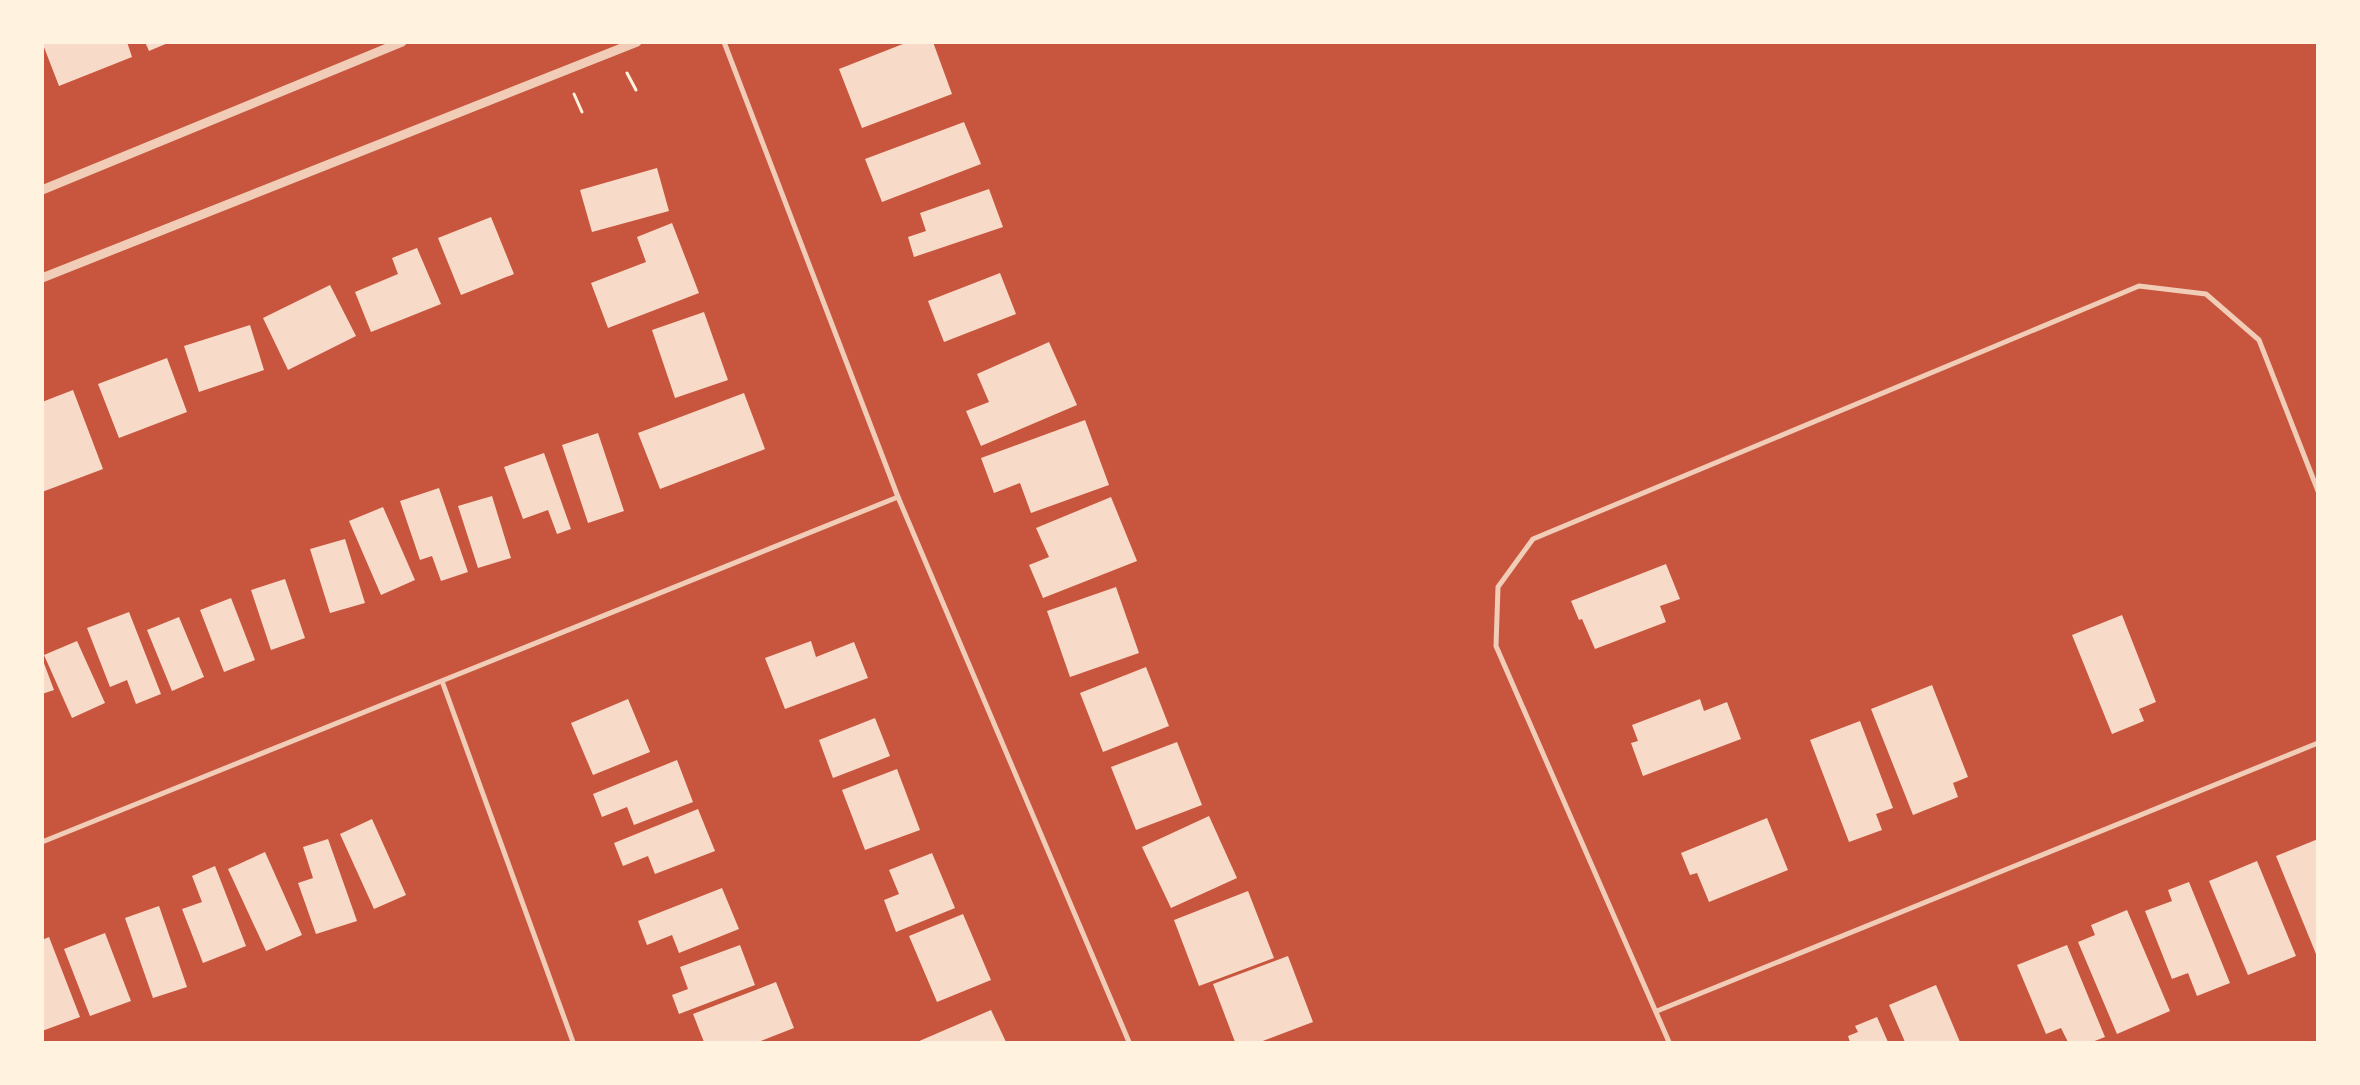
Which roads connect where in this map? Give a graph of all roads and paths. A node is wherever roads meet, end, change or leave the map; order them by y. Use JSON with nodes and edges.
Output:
{"nodes":[{"id":1,"x":402,"y":42,"type":"edge"},
{"id":2,"x":637,"y":42,"type":"edge"},
{"id":3,"x":724,"y":42,"type":"edge"},
{"id":4,"x":625,"y":70,"type":"dead end"},
{"id":5,"x":636,"y":90,"type":"dead end"},
{"id":6,"x":573,"y":91,"type":"dead end"},
{"id":7,"x":582,"y":112,"type":"dead end"},
{"id":8,"x":42,"y":190,"type":"edge"},
{"id":9,"x":42,"y":278,"type":"edge"},
{"id":10,"x":2318,"y":491,"type":"edge"},
{"id":11,"x":898,"y":497,"type":"junction"},
{"id":12,"x":442,"y":681,"type":"junction"},
{"id":13,"x":2318,"y":743,"type":"edge"},
{"id":14,"x":42,"y":842,"type":"edge"},
{"id":15,"x":1657,"y":1012,"type":"junction"},
{"id":16,"x":573,"y":1042,"type":"edge"},
{"id":17,"x":1129,"y":1042,"type":"edge"},
{"id":18,"x":1669,"y":1042,"type":"edge"}],
"edges":[{"from":1,"to":8,"type":"street"},
{"from":2,"to":9,"type":"street"},
{"from":3,"to":11,"type":"street"},
{"from":4,"to":5,"type":"path"},
{"from":6,"to":7,"type":"path"},
{"from":10,"to":15,"type":"street"},
{"from":11,"to":12,"type":"street"},
{"from":11,"to":17,"type":"street"},
{"from":12,"to":14,"type":"street"},
{"from":12,"to":16,"type":"street"},
{"from":13,"to":15,"type":"street"},
{"from":15,"to":18,"type":"street"}]}
